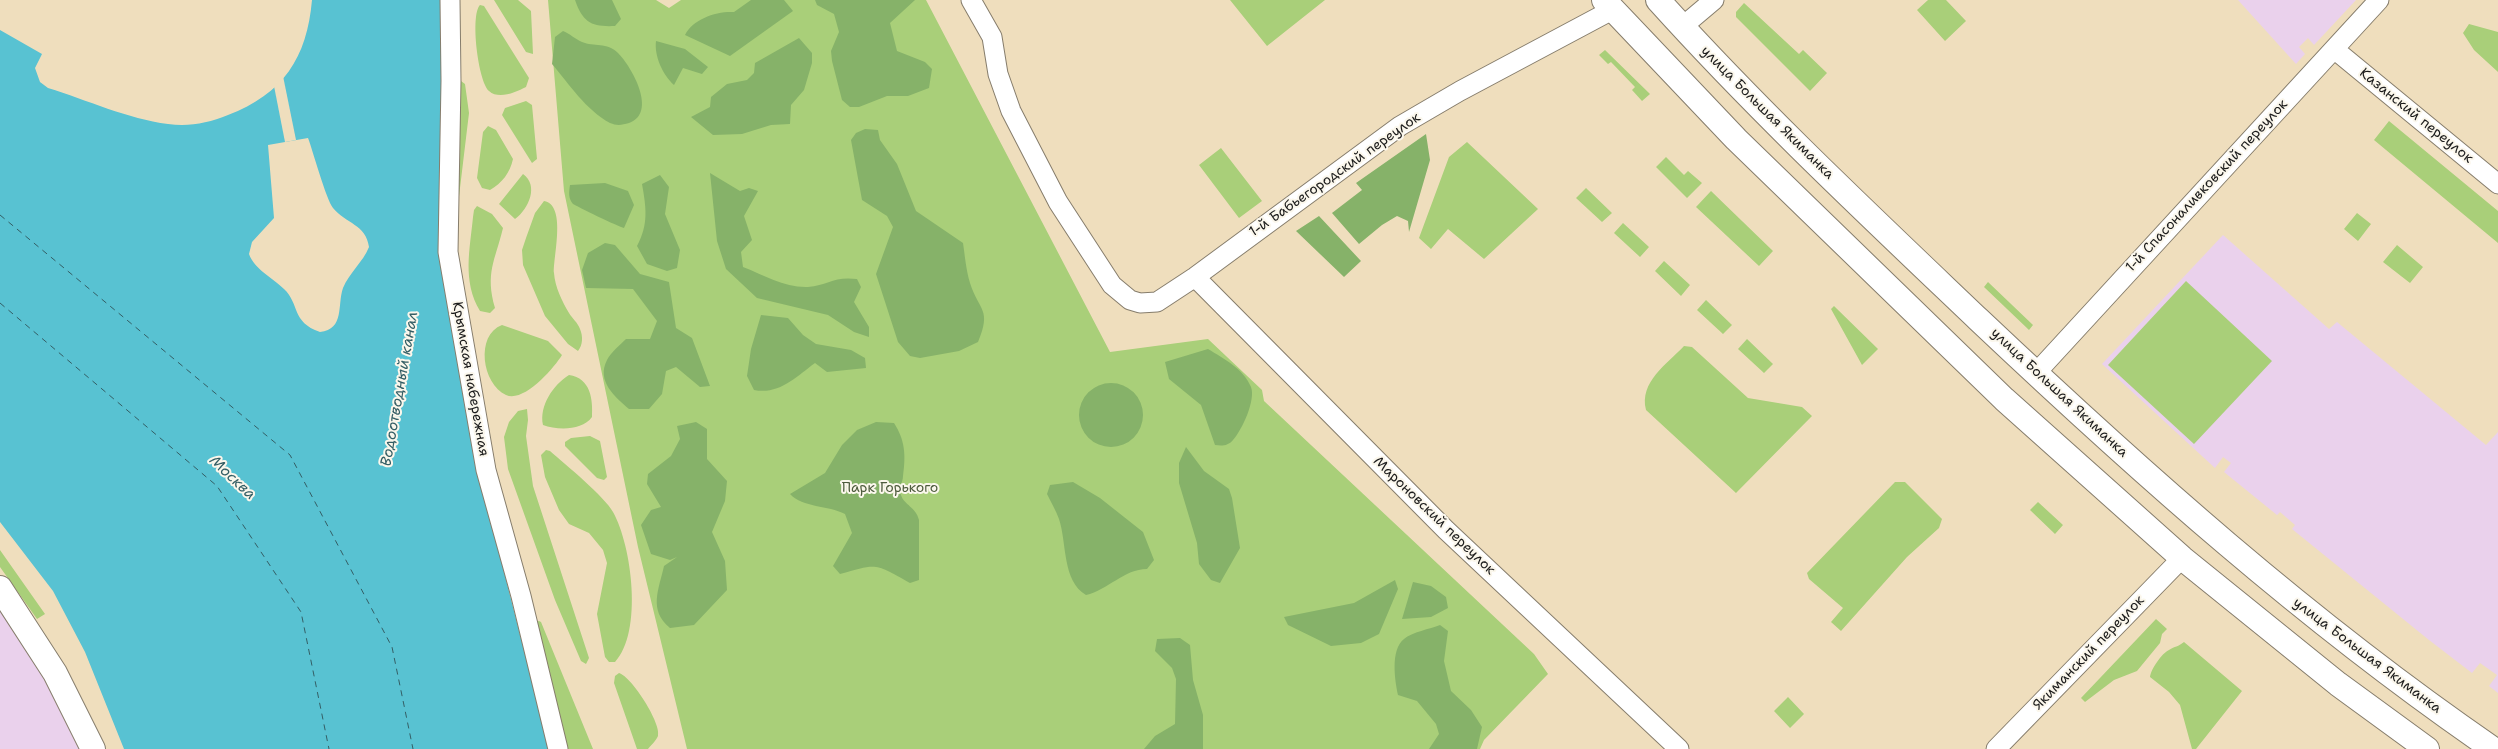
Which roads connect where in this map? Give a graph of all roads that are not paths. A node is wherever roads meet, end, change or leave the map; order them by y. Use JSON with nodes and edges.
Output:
{"nodes":[{"id":1,"x":450,"y":0,"type":"edge"},
{"id":2,"x":971,"y":0,"type":"edge"},
{"id":3,"x":1658,"y":0,"type":"edge"},
{"id":4,"x":1714,"y":0,"type":"edge"},
{"id":5,"x":2379,"y":0,"type":"edge"},
{"id":6,"x":1608,"y":5,"type":"edge"},
{"id":7,"x":1682,"y":27,"type":"junction"},
{"id":8,"x":2334,"y":49,"type":"junction"},
{"id":9,"x":2498,"y":184,"type":"edge"},
{"id":10,"x":1195,"y":277,"type":"junction"},
{"id":11,"x":2036,"y":373,"type":"junction"},
{"id":12,"x":2182,"y":558,"type":"junction"},
{"id":13,"x":0,"y":588,"type":"edge"},
{"id":14,"x":93,"y":749,"type":"edge"},
{"id":15,"x":558,"y":749,"type":"edge"},
{"id":16,"x":1679,"y":749,"type":"edge"},
{"id":17,"x":1996,"y":749,"type":"edge"},
{"id":18,"x":2427,"y":749,"type":"edge"},
{"id":19,"x":2493,"y":749,"type":"edge"}],
"edges":[{"from":1,"to":15,"type":"street","name":"Крымская набережная"},
{"from":2,"to":10,"type":"street","name":"1-й Бабьегородский переулок"},
{"from":3,"to":7,"type":"main road","name":"улица Большая Якиманка"},
{"from":4,"to":7,"type":"street"},
{"from":5,"to":8,"type":"street","name":"1-й Спасоналивковский переулок"},
{"from":6,"to":10,"type":"street","name":"1-й Бабьегородский переулок"},
{"from":6,"to":12,"type":"main road"},
{"from":7,"to":11,"type":"main road","name":"улица Большая Якиманка"},
{"from":8,"to":9,"type":"street","name":"Казанский переулок"},
{"from":8,"to":11,"type":"street","name":"1-й Спасоналивковский переулок"},
{"from":10,"to":16,"type":"street","name":"Мароновский переулок"},
{"from":11,"to":19,"type":"main road","name":"улица Большая Якиманка"},
{"from":12,"to":17,"type":"street","name":"Якиманский переулок"},
{"from":12,"to":18,"type":"main road"},
{"from":13,"to":14,"type":"main road"}]}
